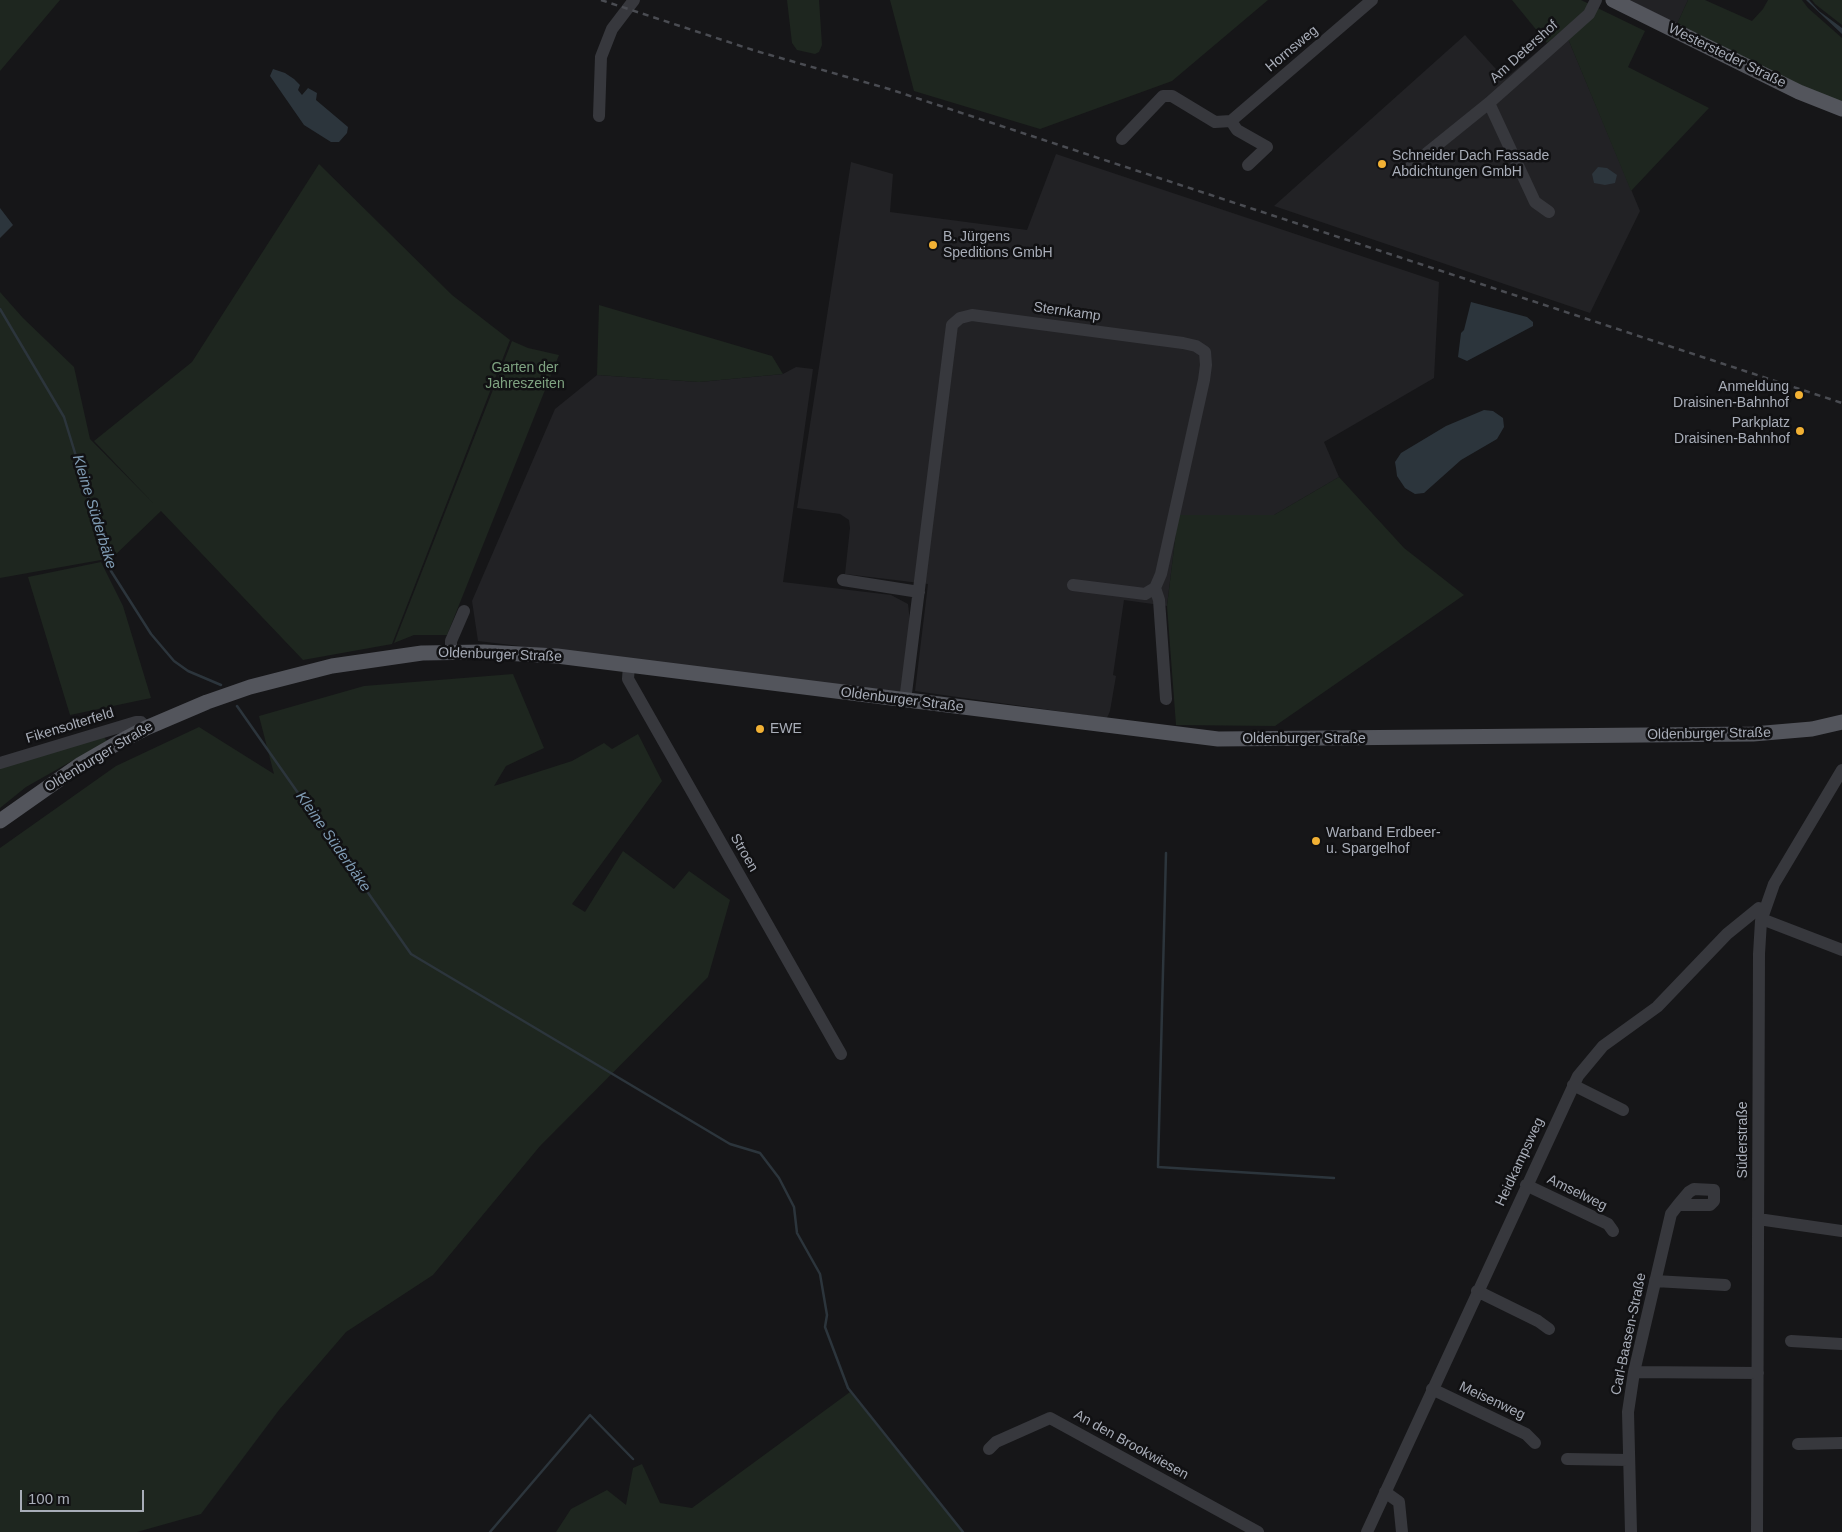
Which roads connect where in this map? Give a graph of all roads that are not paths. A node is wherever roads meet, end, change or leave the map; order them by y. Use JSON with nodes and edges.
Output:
{"nodes":[{"id":1,"x":634,"y":0,"type":"edge"},
{"id":2,"x":1372,"y":0,"type":"edge"},
{"id":3,"x":1596,"y":0,"type":"edge"},
{"id":4,"x":1613,"y":0,"type":"edge"},
{"id":5,"x":1489,"y":103,"type":"junction"},
{"id":6,"x":1842,"y":110,"type":"edge"},
{"id":7,"x":599,"y":116,"type":"dead end"},
{"id":8,"x":1231,"y":121,"type":"junction"},
{"id":9,"x":1122,"y":139,"type":"dead end"},
{"id":10,"x":1248,"y":165,"type":"dead end"},
{"id":11,"x":1411,"y":166,"type":"dead end"},
{"id":12,"x":1549,"y":212,"type":"dead end"},
{"id":13,"x":843,"y":580,"type":"dead end"},
{"id":14,"x":1073,"y":585,"type":"dead end"},
{"id":15,"x":1156,"y":588,"type":"junction"},
{"id":16,"x":919,"y":592,"type":"junction"},
{"id":17,"x":464,"y":611,"type":"dead end"},
{"id":18,"x":451,"y":652,"type":"junction"},
{"id":19,"x":629,"y":665,"type":"junction"},
{"id":20,"x":905,"y":700,"type":"junction"},
{"id":21,"x":1166,"y":700,"type":"dead end"},
{"id":22,"x":1842,"y":722,"type":"edge"},
{"id":23,"x":146,"y":728,"type":"junction"},
{"id":24,"x":0,"y":763,"type":"edge"},
{"id":25,"x":1842,"y":770,"type":"edge"},
{"id":26,"x":0,"y":822,"type":"edge"},
{"id":27,"x":1763,"y":916,"type":"junction"},
{"id":28,"x":1842,"y":950,"type":"edge"},
{"id":29,"x":841,"y":1054,"type":"dead end"},
{"id":30,"x":1574,"y":1085,"type":"junction"},
{"id":31,"x":1623,"y":1110,"type":"dead end"},
{"id":32,"x":1526,"y":1185,"type":"junction"},
{"id":33,"x":1678,"y":1205,"type":"dead end"},
{"id":34,"x":1758,"y":1219,"type":"junction"},
{"id":35,"x":1613,"y":1231,"type":"dead end"},
{"id":36,"x":1842,"y":1231,"type":"edge"},
{"id":37,"x":1654,"y":1281,"type":"junction"},
{"id":38,"x":1725,"y":1285,"type":"dead end"},
{"id":39,"x":1477,"y":1291,"type":"junction"},
{"id":40,"x":1549,"y":1329,"type":"dead end"},
{"id":41,"x":1791,"y":1341,"type":"dead end"},
{"id":42,"x":1842,"y":1344,"type":"edge"},
{"id":43,"x":1634,"y":1372,"type":"junction"},
{"id":44,"x":1758,"y":1373,"type":"junction"},
{"id":45,"x":1432,"y":1390,"type":"junction"},
{"id":46,"x":1535,"y":1443,"type":"dead end"},
{"id":47,"x":1842,"y":1443,"type":"edge"},
{"id":48,"x":1798,"y":1444,"type":"dead end"},
{"id":49,"x":989,"y":1449,"type":"dead end"},
{"id":50,"x":1567,"y":1459,"type":"dead end"},
{"id":51,"x":1628,"y":1460,"type":"junction"},
{"id":52,"x":1385,"y":1492,"type":"junction"},
{"id":53,"x":1258,"y":1532,"type":"edge"},
{"id":54,"x":1367,"y":1532,"type":"edge"},
{"id":55,"x":1402,"y":1532,"type":"edge"},
{"id":56,"x":1631,"y":1532,"type":"edge"},
{"id":57,"x":1757,"y":1532,"type":"edge"}],
"edges":[{"from":1,"to":7,"type":"street"},
{"from":2,"to":8,"type":"street","name":"Hornsweg"},
{"from":3,"to":5,"type":"street","name":"Am Detershof"},
{"from":4,"to":6,"type":"main road","name":"Westersteder Straße"},
{"from":5,"to":11,"type":"street","name":"Am Detershof"},
{"from":5,"to":12,"type":"street","name":"Am Detershof"},
{"from":8,"to":9,"type":"street"},
{"from":8,"to":10,"type":"street"},
{"from":13,"to":16,"type":"street"},
{"from":14,"to":15,"type":"street"},
{"from":15,"to":16,"type":"street","name":"Sternkamp"},
{"from":15,"to":21,"type":"street","name":"Sternkamp"},
{"from":16,"to":20,"type":"street","name":"Sternkamp"},
{"from":17,"to":18,"type":"street"},
{"from":18,"to":19,"type":"main road","name":"Oldenburger Straße"},
{"from":18,"to":23,"type":"main road","name":"Oldenburger Straße"},
{"from":19,"to":20,"type":"main road","name":"Oldenburger Straße"},
{"from":19,"to":29,"type":"street","name":"Stroen"},
{"from":20,"to":22,"type":"main road","name":"Oldenburger Straße"},
{"from":23,"to":24,"type":"street","name":"Fikensolterfeld"},
{"from":23,"to":26,"type":"main road","name":"Oldenburger Straße"},
{"from":25,"to":27,"type":"street","name":"Süderstraße"},
{"from":27,"to":28,"type":"street"},
{"from":27,"to":30,"type":"street","name":"Heidkampsweg"},
{"from":27,"to":34,"type":"street","name":"Süderstraße"},
{"from":30,"to":31,"type":"street"},
{"from":30,"to":32,"type":"street","name":"Heidkampsweg"},
{"from":32,"to":35,"type":"street","name":"Amselweg"},
{"from":32,"to":39,"type":"street","name":"Heidkampsweg"},
{"from":33,"to":37,"type":"street","name":"Carl-Baasen-Straße"},
{"from":34,"to":36,"type":"street"},
{"from":34,"to":44,"type":"street","name":"Süderstraße"},
{"from":37,"to":38,"type":"street"},
{"from":37,"to":43,"type":"street","name":"Carl-Baasen-Straße"},
{"from":39,"to":40,"type":"street"},
{"from":39,"to":45,"type":"street","name":"Heidkampsweg"},
{"from":41,"to":42,"type":"street"},
{"from":43,"to":44,"type":"street"},
{"from":43,"to":51,"type":"street","name":"Carl-Baasen-Straße"},
{"from":44,"to":57,"type":"street","name":"Süderstraße"},
{"from":45,"to":46,"type":"street","name":"Meisenweg"},
{"from":45,"to":52,"type":"street","name":"Heidkampsweg"},
{"from":47,"to":48,"type":"street"},
{"from":49,"to":53,"type":"street","name":"An den Brookwiesen"},
{"from":50,"to":51,"type":"street"},
{"from":51,"to":56,"type":"street","name":"Carl-Baasen-Straße"},
{"from":52,"to":54,"type":"street","name":"Heidkampsweg"},
{"from":52,"to":55,"type":"street"}]}
